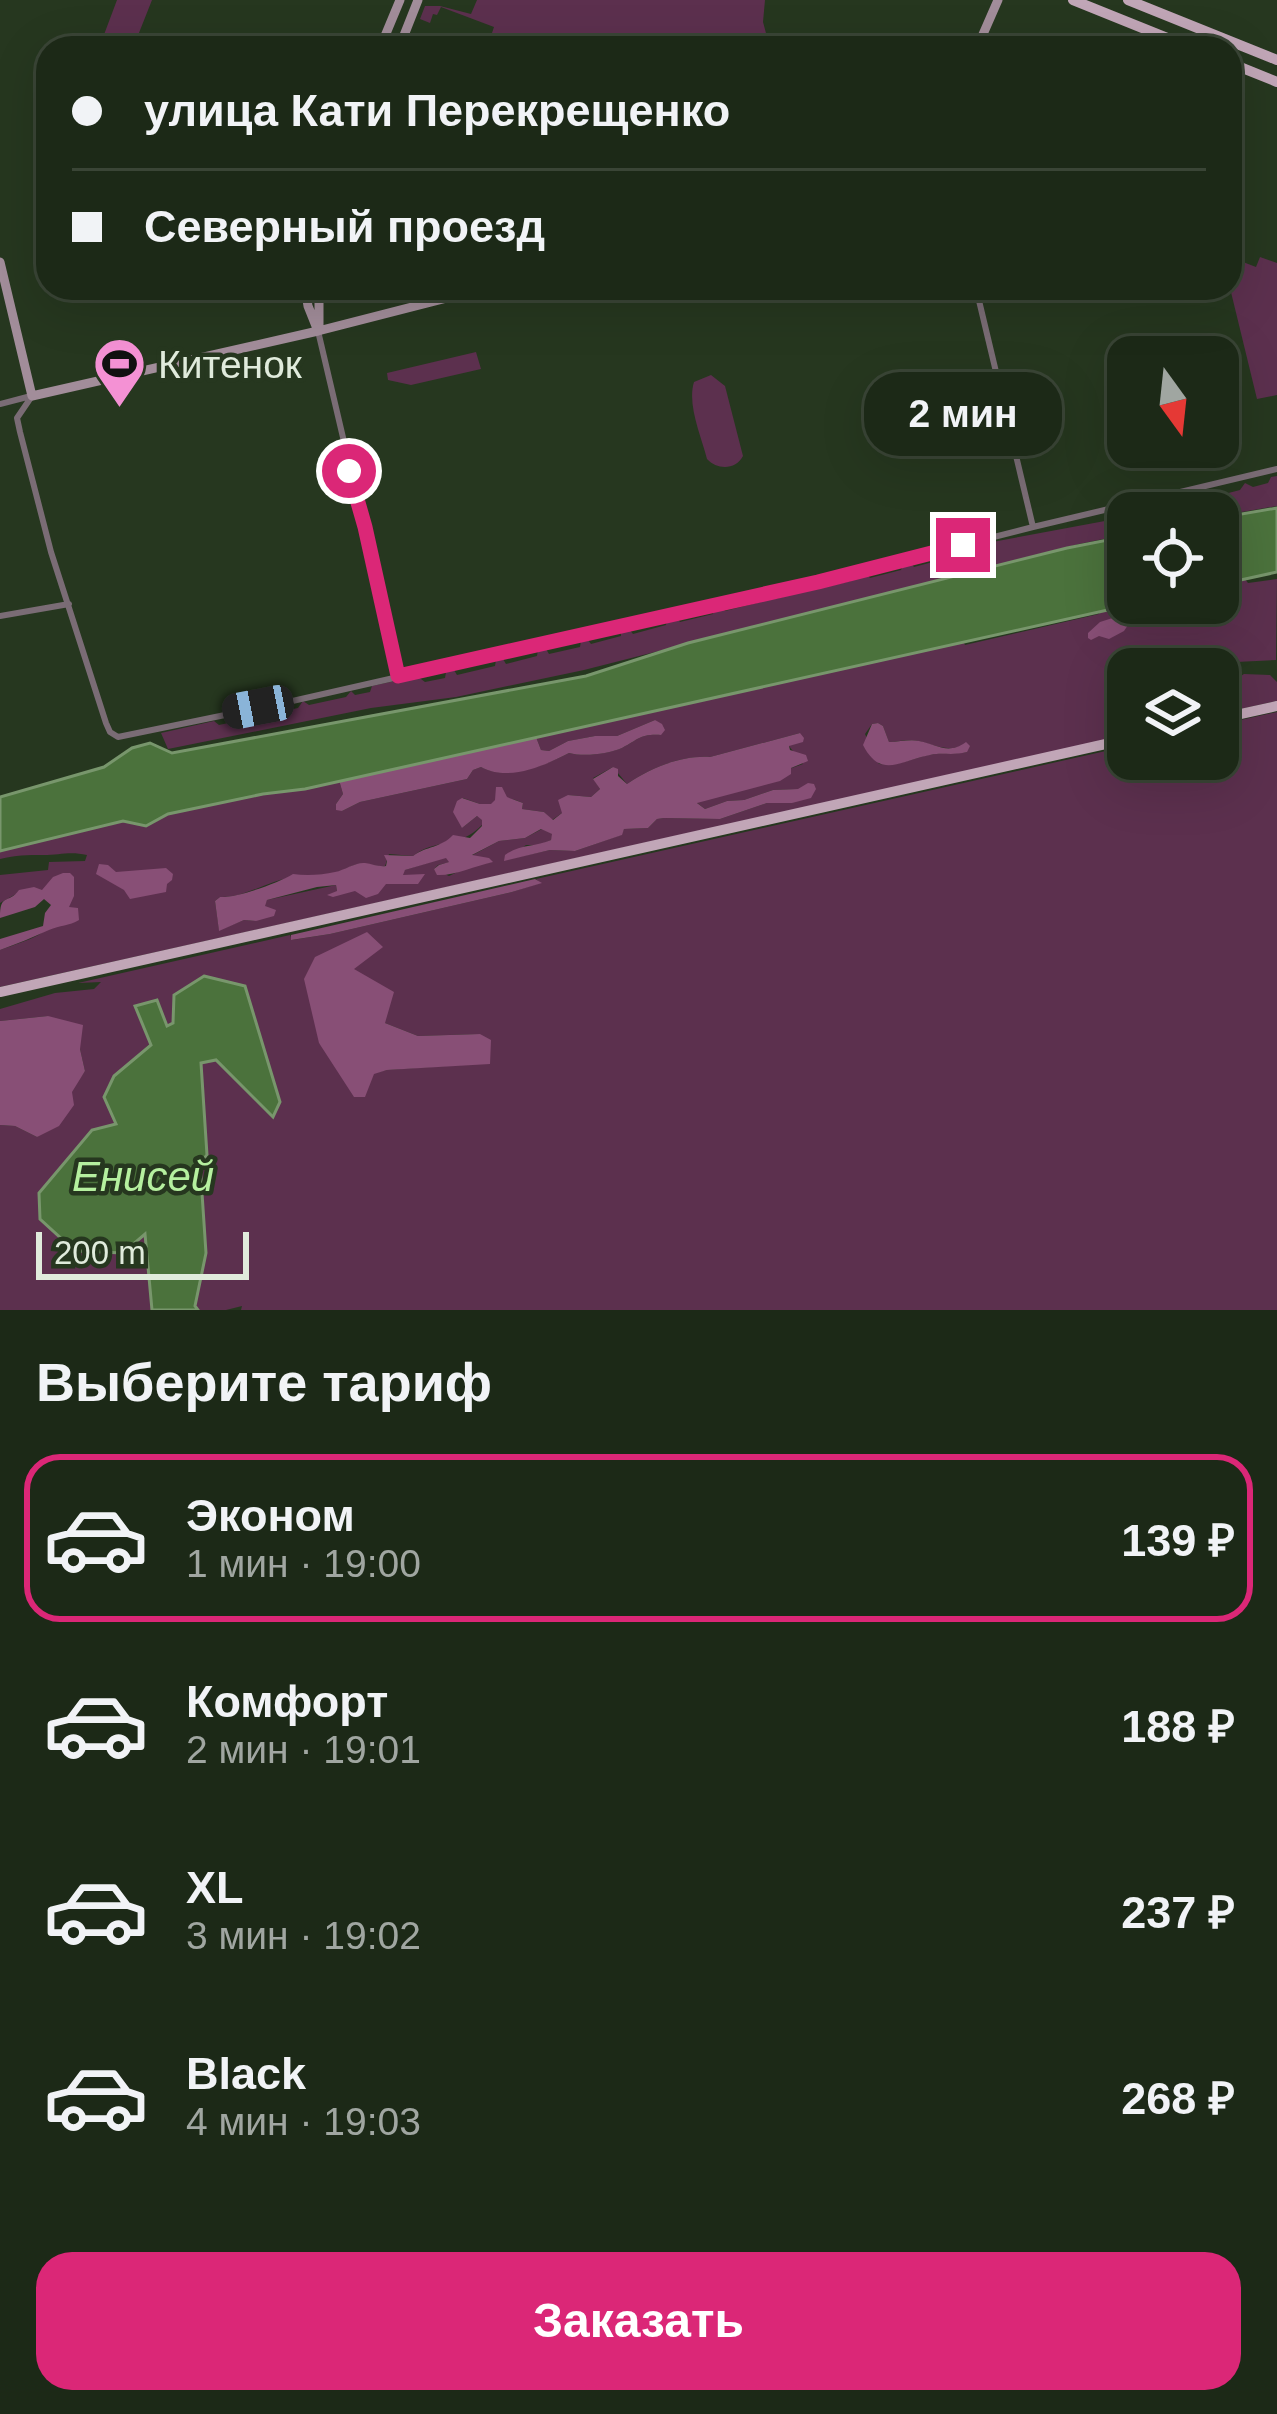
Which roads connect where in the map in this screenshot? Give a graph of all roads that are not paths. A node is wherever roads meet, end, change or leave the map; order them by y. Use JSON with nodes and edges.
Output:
{"nodes":[{"id":1,"x":400,"y":0,"type":"edge"},
{"id":2,"x":418,"y":0,"type":"edge"},
{"id":3,"x":998,"y":0,"type":"edge"},
{"id":4,"x":1073,"y":0,"type":"edge"},
{"id":5,"x":1128,"y":0,"type":"edge"},
{"id":6,"x":385,"y":36,"type":"edge"},
{"id":7,"x":404,"y":36,"type":"edge"},
{"id":8,"x":982,"y":36,"type":"edge"},
{"id":9,"x":1162,"y":36,"type":"edge"},
{"id":10,"x":1217,"y":36,"type":"edge"},
{"id":11,"x":1242,"y":46,"type":"edge"},
{"id":12,"x":1277,"y":60,"type":"edge"},
{"id":13,"x":1242,"y":68,"type":"edge"},
{"id":14,"x":1277,"y":82,"type":"edge"},
{"id":15,"x":0,"y":262,"type":"edge"},
{"id":16,"x":307,"y":300,"type":"edge"},
{"id":17,"x":319,"y":300,"type":"edge"},
{"id":18,"x":439,"y":300,"type":"edge"},
{"id":19,"x":979,"y":300,"type":"edge"},
{"id":20,"x":318,"y":331,"type":"junction"},
{"id":21,"x":32,"y":396,"type":"junction"},
{"id":22,"x":0,"y":404,"type":"edge"},
{"id":23,"x":1277,"y":470,"type":"edge"},
{"id":24,"x":1034,"y":526,"type":"junction"},
{"id":25,"x":69,"y":604,"type":"junction"},
{"id":26,"x":0,"y":616,"type":"edge"},
{"id":27,"x":398,"y":676,"type":"junction"},
{"id":28,"x":1277,"y":706,"type":"edge"},
{"id":29,"x":1239,"y":714,"type":"edge"},
{"id":30,"x":1107,"y":745,"type":"edge"},
{"id":31,"x":0,"y":992,"type":"edge"}],
"edges":[{"from":1,"to":6,"type":"street"},
{"from":2,"to":7,"type":"street"},
{"from":3,"to":8,"type":"street"},
{"from":4,"to":9,"type":"main road"},
{"from":5,"to":10,"type":"main road"},
{"from":11,"to":12,"type":"main road"},
{"from":13,"to":14,"type":"main road"},
{"from":15,"to":21,"type":"street"},
{"from":16,"to":20,"type":"street"},
{"from":17,"to":20,"type":"street"},
{"from":18,"to":20,"type":"street"},
{"from":19,"to":24,"type":"street"},
{"from":20,"to":21,"type":"street"},
{"from":20,"to":27,"type":"street"},
{"from":21,"to":22,"type":"street"},
{"from":21,"to":25,"type":"street"},
{"from":23,"to":24,"type":"street"},
{"from":24,"to":27,"type":"street"},
{"from":25,"to":26,"type":"street"},
{"from":25,"to":27,"type":"street"},
{"from":28,"to":29,"type":"main road"},
{"from":30,"to":31,"type":"main road"}]}
